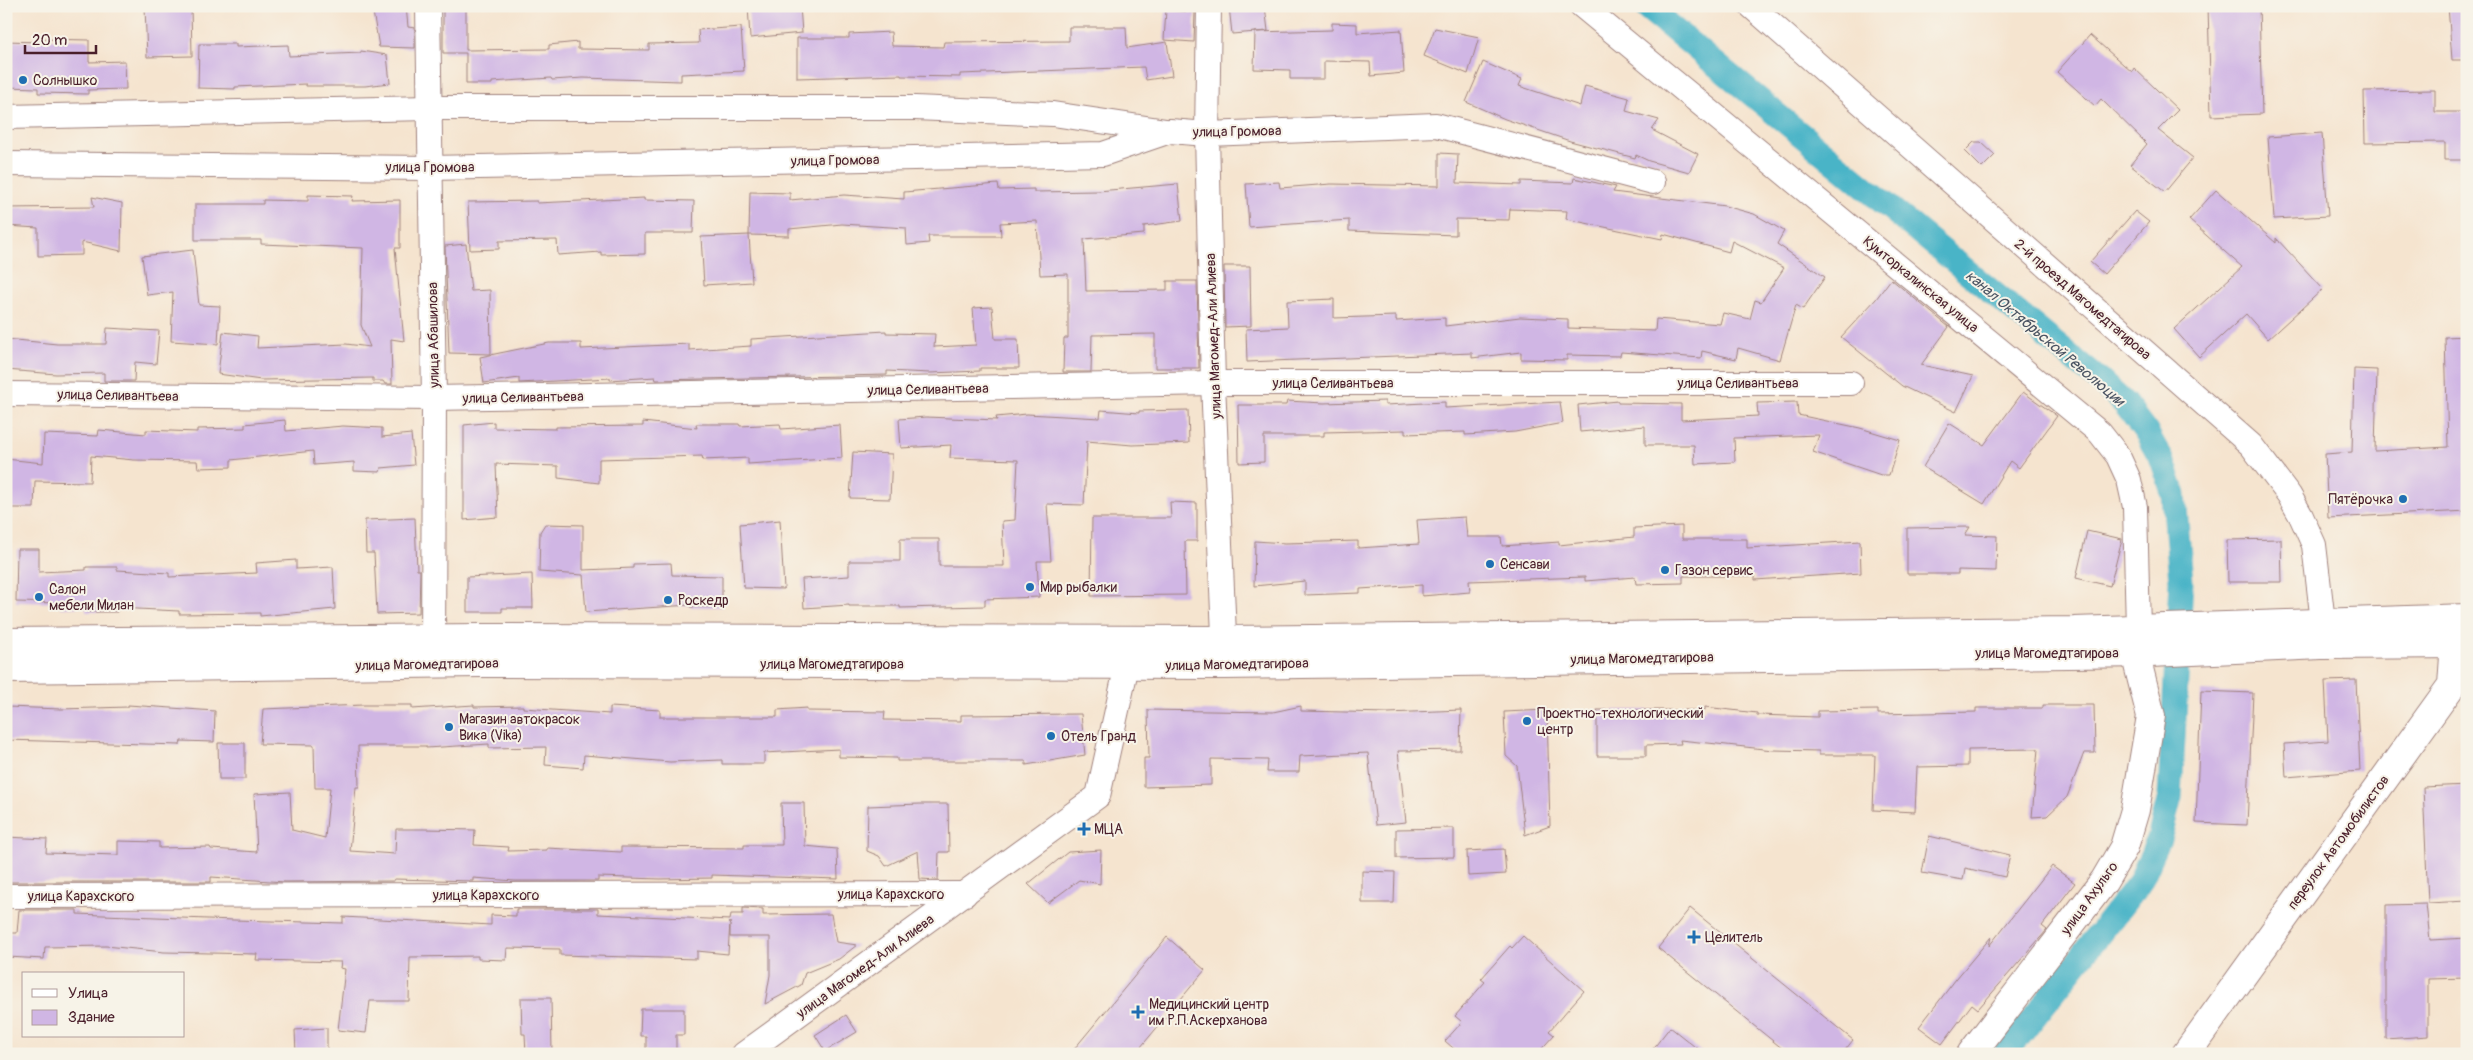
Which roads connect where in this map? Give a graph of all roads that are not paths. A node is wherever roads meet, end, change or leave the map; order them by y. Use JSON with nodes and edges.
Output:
{"nodes":[{"id":1,"x":428,"y":6,"type":"edge"},
{"id":2,"x":1209,"y":6,"type":"edge"},
{"id":3,"x":1582,"y":6,"type":"edge"},
{"id":4,"x":1751,"y":6,"type":"edge"},
{"id":5,"x":430,"y":108,"type":"junction"},
{"id":6,"x":6,"y":117,"type":"edge"},
{"id":7,"x":1170,"y":131,"type":"junction"},
{"id":8,"x":1208,"y":134,"type":"junction"},
{"id":9,"x":6,"y":164,"type":"edge"},
{"id":10,"x":430,"y":168,"type":"junction"},
{"id":11,"x":1653,"y":182,"type":"dead end"},
{"id":12,"x":1851,"y":382,"type":"dead end"},
{"id":13,"x":1213,"y":383,"type":"junction"},
{"id":14,"x":6,"y":394,"type":"edge"},
{"id":15,"x":434,"y":398,"type":"junction"},
{"id":16,"x":2461,"y":632,"type":"edge"},
{"id":17,"x":2322,"y":634,"type":"junction"},
{"id":18,"x":2144,"y":641,"type":"junction"},
{"id":19,"x":6,"y":642,"type":"edge"},
{"id":20,"x":433,"y":651,"type":"junction"},
{"id":21,"x":1128,"y":652,"type":"junction"},
{"id":22,"x":1226,"y":652,"type":"junction"},
{"id":23,"x":6,"y":669,"type":"edge"},
{"id":24,"x":965,"y":894,"type":"junction"},
{"id":25,"x":6,"y":896,"type":"edge"},
{"id":26,"x":744,"y":1054,"type":"edge"},
{"id":27,"x":1971,"y":1054,"type":"edge"},
{"id":28,"x":2186,"y":1054,"type":"edge"}],
"edges":[{"from":1,"to":5,"type":"street","name":"улица Абашилова"},
{"from":2,"to":8,"type":"street","name":"улица Магомед-Али Алиева"},
{"from":3,"to":18,"type":"street","name":"Кумторкалинская улица"},
{"from":4,"to":17,"type":"street","name":"2-й проезд Магомедтагирова"},
{"from":5,"to":6,"type":"street"},
{"from":5,"to":7,"type":"street"},
{"from":5,"to":10,"type":"street","name":"улица Абашилова"},
{"from":7,"to":8,"type":"street","name":"улица Громова"},
{"from":7,"to":10,"type":"street","name":"улица Громова"},
{"from":8,"to":11,"type":"street","name":"улица Громова"},
{"from":8,"to":13,"type":"street","name":"улица Магомед-Али Алиева"},
{"from":9,"to":10,"type":"street","name":"улица Громова"},
{"from":10,"to":15,"type":"street","name":"улица Абашилова"},
{"from":12,"to":13,"type":"street","name":"улица Селивантьева"},
{"from":13,"to":15,"type":"street","name":"улица Селивантьева"},
{"from":13,"to":22,"type":"street","name":"улица Магомед-Али Алиева"},
{"from":14,"to":15,"type":"street","name":"улица Селивантьева"},
{"from":15,"to":20,"type":"street","name":"улица Абашилова"},
{"from":16,"to":17,"type":"main road","name":"улица Магомедтагирова"},
{"from":16,"to":28,"type":"main road","name":"переулок Автомобилистов"},
{"from":17,"to":18,"type":"main road","name":"улица Магомедтагирова"},
{"from":18,"to":22,"type":"main road","name":"улица Магомедтагирова"},
{"from":18,"to":27,"type":"main road","name":"улица Ахульго"},
{"from":19,"to":20,"type":"main road","name":"улица Магомедтагирова"},
{"from":20,"to":21,"type":"main road","name":"улица Магомедтагирова"},
{"from":20,"to":23,"type":"main road","name":"улица Магомедтагирова"},
{"from":21,"to":22,"type":"main road","name":"улица Магомедтагирова"},
{"from":21,"to":24,"type":"street","name":"улица Магомед-Али Алиева"},
{"from":24,"to":25,"type":"street","name":"улица Карахского"},
{"from":24,"to":26,"type":"street","name":"улица Магомед-Али Алиева"}]}
